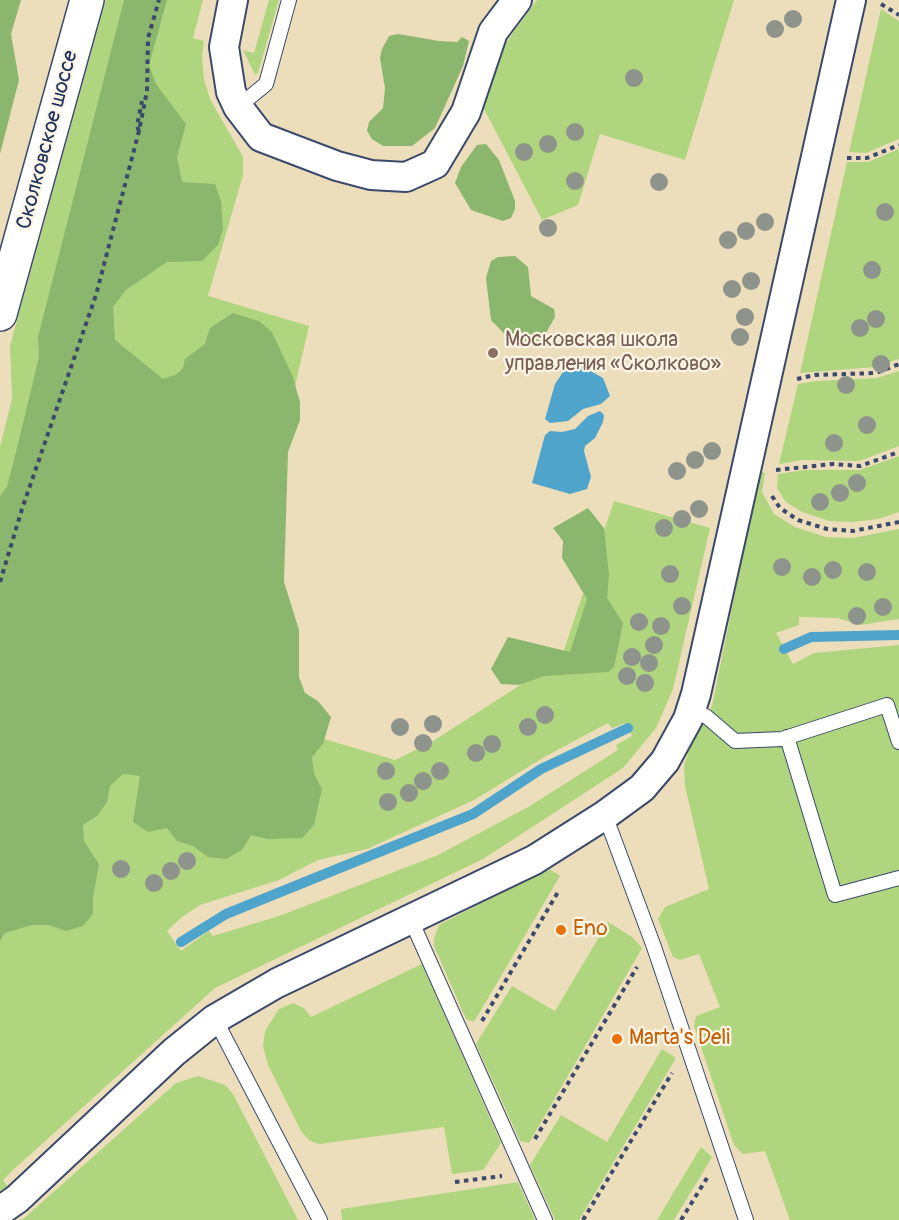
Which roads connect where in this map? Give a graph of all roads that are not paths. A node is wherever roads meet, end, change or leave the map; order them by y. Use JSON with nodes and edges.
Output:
{"nodes":[{"id":1,"x":87,"y":0,"type":"edge"},
{"id":2,"x":233,"y":0,"type":"edge"},
{"id":3,"x":289,"y":0,"type":"edge"},
{"id":4,"x":517,"y":0,"type":"edge"},
{"id":5,"x":851,"y":0,"type":"edge"},
{"id":6,"x":238,"y":107,"type":"junction"},
{"id":7,"x":0,"y":314,"type":"edge"},
{"id":8,"x":692,"y":709,"type":"junction"},
{"id":9,"x":788,"y":737,"type":"junction"},
{"id":10,"x":899,"y":742,"type":"edge"},
{"id":11,"x":605,"y":815,"type":"junction"},
{"id":12,"x":899,"y":878,"type":"edge"},
{"id":13,"x":411,"y":920,"type":"junction"},
{"id":14,"x":215,"y":1019,"type":"junction"},
{"id":15,"x":0,"y":1211,"type":"edge"},
{"id":16,"x":320,"y":1220,"type":"edge"},
{"id":17,"x":545,"y":1220,"type":"edge"},
{"id":18,"x":746,"y":1220,"type":"edge"}],
"edges":[{"from":1,"to":7,"type":"street","name":"Сколковское шоссе"},
{"from":2,"to":6,"type":"street"},
{"from":3,"to":6,"type":"lane"},
{"from":4,"to":6,"type":"street"},
{"from":5,"to":8,"type":"street"},
{"from":8,"to":9,"type":"lane"},
{"from":8,"to":11,"type":"street"},
{"from":9,"to":10,"type":"lane"},
{"from":9,"to":12,"type":"lane"},
{"from":11,"to":13,"type":"street"},
{"from":11,"to":18,"type":"lane"},
{"from":13,"to":14,"type":"street"},
{"from":13,"to":17,"type":"lane"},
{"from":14,"to":15,"type":"street"},
{"from":14,"to":16,"type":"lane"}]}
